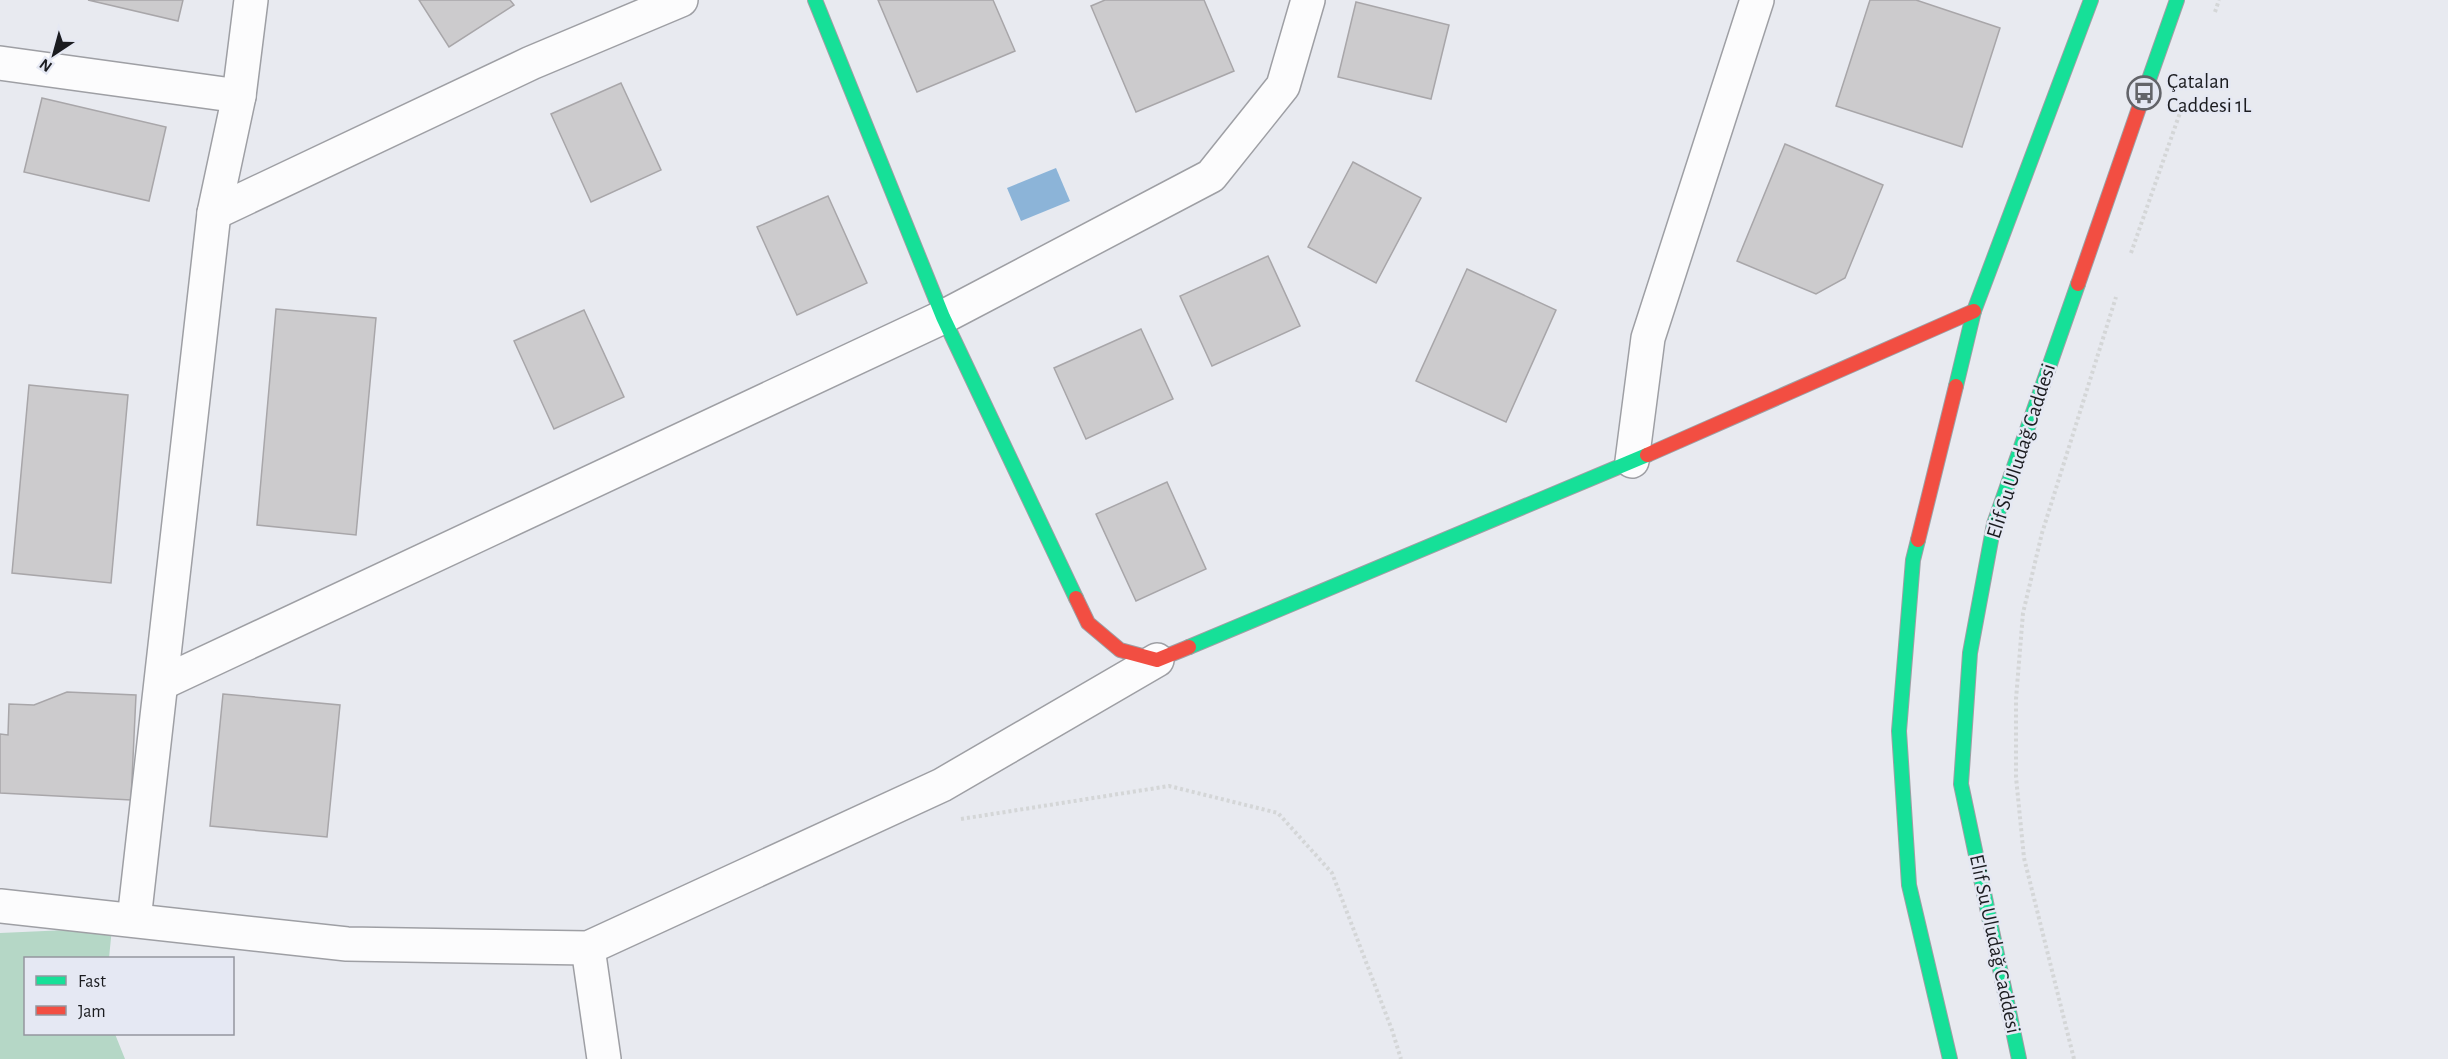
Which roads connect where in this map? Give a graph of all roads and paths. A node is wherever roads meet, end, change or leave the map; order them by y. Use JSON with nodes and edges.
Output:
{"nodes":[{"id":1,"x":251,"y":0,"type":"edge"},
{"id":2,"x":681,"y":0,"type":"edge"},
{"id":3,"x":815,"y":0,"type":"edge"},
{"id":4,"x":1308,"y":0,"type":"edge"},
{"id":5,"x":1757,"y":0,"type":"edge"},
{"id":6,"x":2091,"y":0,"type":"edge"},
{"id":7,"x":2177,"y":0,"type":"edge"},
{"id":8,"x":2219,"y":0,"type":"edge"},
{"id":9,"x":2211,"y":22,"type":"dead end"},
{"id":10,"x":0,"y":63,"type":"edge"},
{"id":11,"x":239,"y":96,"type":"junction"},
{"id":12,"x":2185,"y":98,"type":"dead end"},
{"id":13,"x":214,"y":213,"type":"junction"},
{"id":14,"x":2128,"y":262,"type":"dead end"},
{"id":15,"x":2116,"y":296,"type":"dead end"},
{"id":16,"x":1974,"y":311,"type":"junction"},
{"id":17,"x":944,"y":317,"type":"junction"},
{"id":18,"x":1632,"y":461,"type":"junction"},
{"id":19,"x":1157,"y":660,"type":"junction"},
{"id":20,"x":162,"y":683,"type":"junction"},
{"id":21,"x":954,"y":820,"type":"dead end"},
{"id":22,"x":0,"y":906,"type":"edge"},
{"id":23,"x":134,"y":920,"type":"junction"},
{"id":24,"x":588,"y":948,"type":"junction"},
{"id":25,"x":604,"y":1059,"type":"edge"},
{"id":26,"x":1401,"y":1059,"type":"edge"},
{"id":27,"x":1950,"y":1059,"type":"edge"},
{"id":28,"x":2019,"y":1059,"type":"edge"},
{"id":29,"x":2074,"y":1059,"type":"edge"}],
"edges":[{"from":1,"to":11,"type":"street"},
{"from":2,"to":13,"type":"street"},
{"from":3,"to":17,"type":"main road"},
{"from":4,"to":17,"type":"street"},
{"from":5,"to":18,"type":"street"},
{"from":6,"to":16,"type":"main road"},
{"from":7,"to":28,"type":"main road","name":"Elif Su Uludağ Caddesi"},
{"from":8,"to":9,"type":"path"},
{"from":10,"to":11,"type":"street"},
{"from":11,"to":13,"type":"street"},
{"from":12,"to":14,"type":"path"},
{"from":13,"to":20,"type":"street"},
{"from":15,"to":29,"type":"path"},
{"from":16,"to":18,"type":"main road"},
{"from":16,"to":27,"type":"main road"},
{"from":17,"to":19,"type":"main road"},
{"from":17,"to":20,"type":"street"},
{"from":18,"to":19,"type":"main road"},
{"from":19,"to":24,"type":"street"},
{"from":20,"to":23,"type":"street"},
{"from":21,"to":26,"type":"path"},
{"from":22,"to":23,"type":"street"},
{"from":23,"to":24,"type":"street"},
{"from":24,"to":25,"type":"street"}]}
